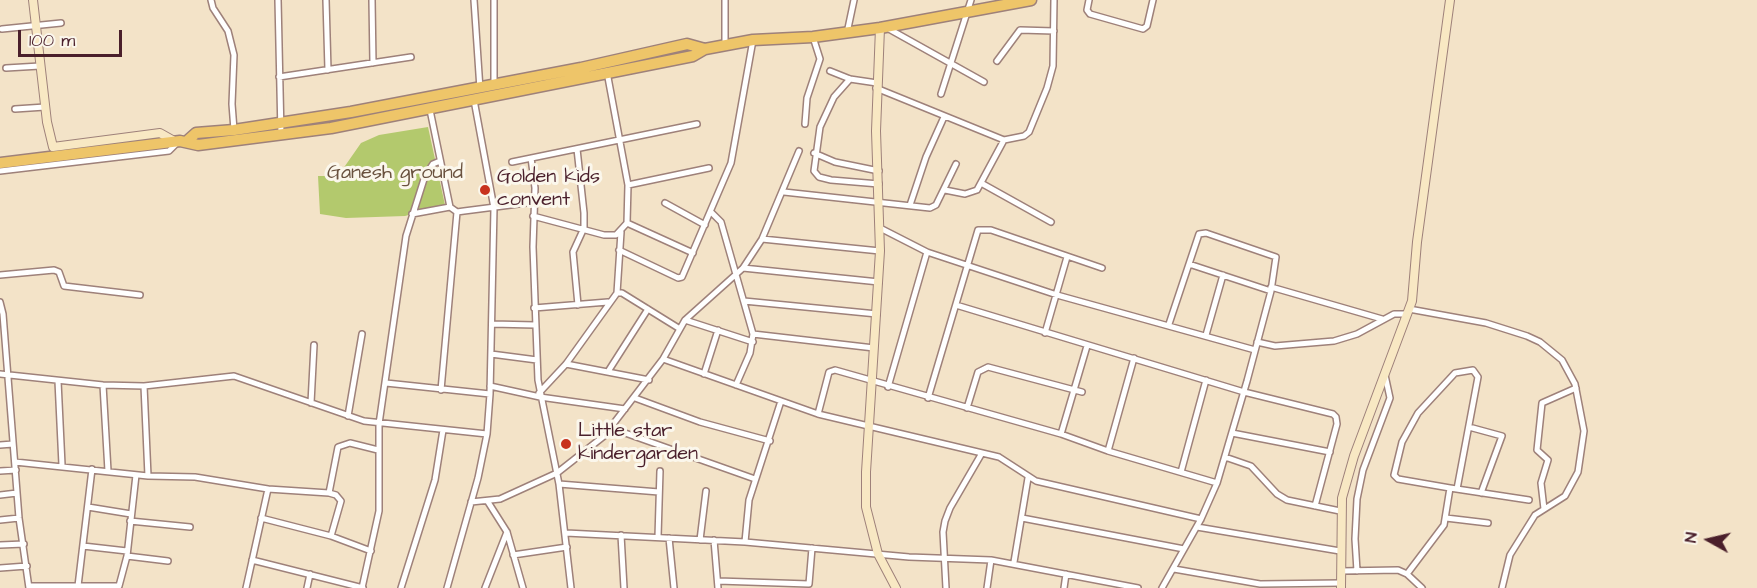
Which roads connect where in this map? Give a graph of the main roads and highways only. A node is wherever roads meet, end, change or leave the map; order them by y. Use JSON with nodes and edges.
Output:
{"nodes":[{"id":1,"x":1031,"y":0,"type":"edge"},
{"id":2,"x":1000,"y":3,"type":"edge"},
{"id":3,"x":705,"y":49,"type":"junction"},
{"id":4,"x":478,"y":96,"type":"junction"},
{"id":5,"x":281,"y":129,"type":"junction"},
{"id":6,"x":179,"y":141,"type":"junction"},
{"id":7,"x":0,"y":163,"type":"edge"}],
"edges":[{"from":1,"to":2,"type":"highway"},
{"from":2,"to":3,"type":"highway"},
{"from":3,"to":4,"type":"highway"},
{"from":3,"to":4,"type":"highway"},
{"from":4,"to":5,"type":"highway"},
{"from":4,"to":5,"type":"highway"},
{"from":5,"to":6,"type":"highway"},
{"from":5,"to":6,"type":"highway"},
{"from":6,"to":7,"type":"highway"}]}
